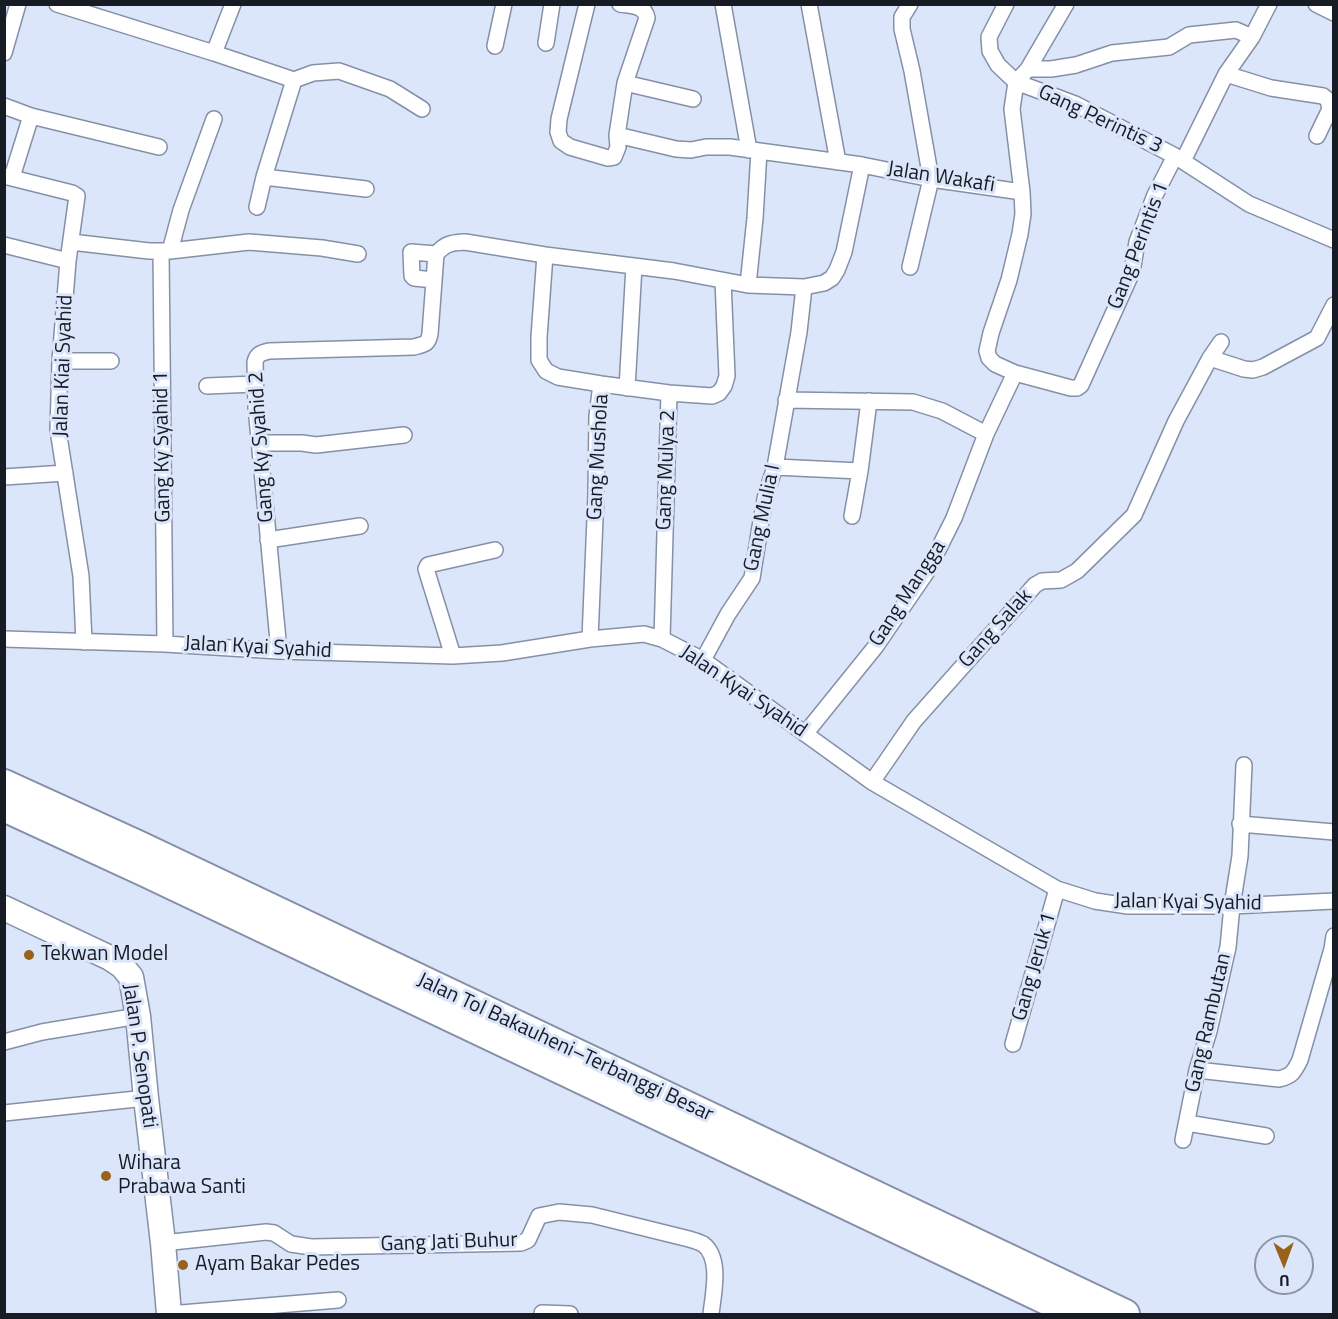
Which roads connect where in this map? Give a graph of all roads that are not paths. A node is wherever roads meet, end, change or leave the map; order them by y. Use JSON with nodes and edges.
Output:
{"nodes":[{"id":1,"x":18,"y":4,"type":"edge"},
{"id":2,"x":57,"y":4,"type":"edge"},
{"id":3,"x":233,"y":4,"type":"edge"},
{"id":4,"x":504,"y":4,"type":"edge"},
{"id":5,"x":552,"y":4,"type":"edge"},
{"id":6,"x":587,"y":4,"type":"edge"},
{"id":7,"x":620,"y":4,"type":"edge"},
{"id":8,"x":723,"y":4,"type":"edge"},
{"id":9,"x":809,"y":4,"type":"edge"},
{"id":10,"x":910,"y":4,"type":"edge"},
{"id":11,"x":1006,"y":4,"type":"edge"},
{"id":12,"x":1066,"y":4,"type":"edge"},
{"id":13,"x":1269,"y":4,"type":"edge"},
{"id":14,"x":1316,"y":4,"type":"edge"},
{"id":15,"x":1334,"y":13,"type":"edge"},
{"id":16,"x":1252,"y":38,"type":"junction"},
{"id":17,"x":546,"y":43,"type":"dead end"},
{"id":18,"x":495,"y":46,"type":"dead end"},
{"id":19,"x":4,"y":53,"type":"edge"},
{"id":20,"x":214,"y":53,"type":"junction"},
{"id":21,"x":1028,"y":69,"type":"junction"},
{"id":22,"x":1226,"y":74,"type":"junction"},
{"id":23,"x":294,"y":80,"type":"junction"},
{"id":24,"x":1016,"y":82,"type":"junction"},
{"id":25,"x":626,"y":83,"type":"junction"},
{"id":26,"x":693,"y":99,"type":"dead end"},
{"id":27,"x":4,"y":106,"type":"edge"},
{"id":28,"x":422,"y":109,"type":"dead end"},
{"id":29,"x":31,"y":116,"type":"junction"},
{"id":30,"x":214,"y":119,"type":"dead end"},
{"id":31,"x":617,"y":135,"type":"junction"},
{"id":32,"x":1317,"y":136,"type":"dead end"},
{"id":33,"x":159,"y":147,"type":"dead end"},
{"id":34,"x":754,"y":151,"type":"junction"},
{"id":35,"x":1179,"y":158,"type":"junction"},
{"id":36,"x":838,"y":162,"type":"junction"},
{"id":37,"x":862,"y":165,"type":"junction"},
{"id":38,"x":8,"y":176,"type":"edge"},
{"id":39,"x":264,"y":177,"type":"junction"},
{"id":40,"x":931,"y":179,"type":"junction"},
{"id":41,"x":366,"y":189,"type":"dead end"},
{"id":42,"x":1022,"y":192,"type":"junction"},
{"id":43,"x":257,"y":207,"type":"dead end"},
{"id":44,"x":1334,"y":240,"type":"edge"},
{"id":45,"x":71,"y":242,"type":"junction"},
{"id":46,"x":4,"y":245,"type":"edge"},
{"id":47,"x":166,"y":251,"type":"junction"},
{"id":48,"x":358,"y":254,"type":"dead end"},
{"id":49,"x":436,"y":254,"type":"junction"},
{"id":50,"x":545,"y":255,"type":"junction"},
{"id":51,"x":68,"y":261,"type":"junction"},
{"id":52,"x":634,"y":266,"type":"junction"},
{"id":53,"x":910,"y":267,"type":"dead end"},
{"id":54,"x":434,"y":280,"type":"junction"},
{"id":55,"x":723,"y":281,"type":"junction"},
{"id":56,"x":748,"y":285,"type":"junction"},
{"id":57,"x":804,"y":287,"type":"junction"},
{"id":58,"x":1334,"y":305,"type":"edge"},
{"id":59,"x":1221,"y":342,"type":"dead end"},
{"id":60,"x":1210,"y":358,"type":"junction"},
{"id":61,"x":60,"y":361,"type":"junction"},
{"id":62,"x":111,"y":361,"type":"dead end"},
{"id":63,"x":1088,"y":370,"type":"joint"},
{"id":64,"x":1015,"y":373,"type":"junction"},
{"id":65,"x":255,"y":384,"type":"junction"},
{"id":66,"x":601,"y":384,"type":"junction"},
{"id":67,"x":207,"y":386,"type":"dead end"},
{"id":68,"x":627,"y":388,"type":"junction"},
{"id":69,"x":669,"y":393,"type":"junction"},
{"id":70,"x":786,"y":400,"type":"junction"},
{"id":71,"x":869,"y":401,"type":"junction"},
{"id":72,"x":986,"y":434,"type":"junction"},
{"id":73,"x":404,"y":435,"type":"dead end"},
{"id":74,"x":260,"y":443,"type":"junction"},
{"id":75,"x":774,"y":467,"type":"junction"},
{"id":76,"x":860,"y":471,"type":"junction"},
{"id":77,"x":65,"y":473,"type":"junction"},
{"id":78,"x":4,"y":477,"type":"edge"},
{"id":79,"x":852,"y":516,"type":"dead end"},
{"id":80,"x":360,"y":526,"type":"dead end"},
{"id":81,"x":268,"y":540,"type":"junction"},
{"id":82,"x":495,"y":550,"type":"dead end"},
{"id":83,"x":4,"y":639,"type":"edge"},
{"id":84,"x":590,"y":639,"type":"junction"},
{"id":85,"x":662,"y":639,"type":"junction"},
{"id":86,"x":84,"y":642,"type":"junction"},
{"id":87,"x":165,"y":644,"type":"junction"},
{"id":88,"x":279,"y":651,"type":"junction"},
{"id":89,"x":453,"y":656,"type":"junction"},
{"id":90,"x":703,"y":660,"type":"junction"},
{"id":91,"x":805,"y":735,"type":"junction"},
{"id":92,"x":1244,"y":765,"type":"dead end"},
{"id":93,"x":872,"y":782,"type":"junction"},
{"id":94,"x":4,"y":784,"type":"edge"},
{"id":95,"x":4,"y":807,"type":"edge"},
{"id":96,"x":1240,"y":824,"type":"junction"},
{"id":97,"x":1334,"y":832,"type":"edge"},
{"id":98,"x":1057,"y":889,"type":"junction"},
{"id":99,"x":1334,"y":901,"type":"edge"},
{"id":100,"x":1232,"y":906,"type":"junction"},
{"id":101,"x":4,"y":908,"type":"edge"},
{"id":102,"x":1334,"y":936,"type":"edge"},
{"id":103,"x":138,"y":1016,"type":"junction"},
{"id":104,"x":4,"y":1042,"type":"edge"},
{"id":105,"x":1013,"y":1044,"type":"dead end"},
{"id":106,"x":1197,"y":1070,"type":"junction"},
{"id":107,"x":146,"y":1098,"type":"junction"},
{"id":108,"x":4,"y":1113,"type":"edge"},
{"id":109,"x":1187,"y":1123,"type":"junction"},
{"id":110,"x":1266,"y":1136,"type":"dead end"},
{"id":111,"x":1184,"y":1140,"type":"dead end"},
{"id":112,"x":163,"y":1243,"type":"junction"},
{"id":113,"x":338,"y":1300,"type":"dead end"},
{"id":114,"x":542,"y":1313,"type":"dead end"},
{"id":115,"x":169,"y":1314,"type":"edge"},
{"id":116,"x":570,"y":1314,"type":"edge"},
{"id":117,"x":711,"y":1314,"type":"edge"},
{"id":118,"x":1076,"y":1314,"type":"edge"},
{"id":119,"x":1125,"y":1314,"type":"edge"}],
"edges":[{"from":1,"to":19,"type":"street"},
{"from":2,"to":20,"type":"street"},
{"from":3,"to":20,"type":"street"},
{"from":4,"to":18,"type":"street"},
{"from":5,"to":17,"type":"street"},
{"from":6,"to":31,"type":"street"},
{"from":7,"to":25,"type":"street"},
{"from":8,"to":34,"type":"street"},
{"from":9,"to":36,"type":"street"},
{"from":10,"to":40,"type":"street"},
{"from":11,"to":24,"type":"street"},
{"from":12,"to":21,"type":"street"},
{"from":13,"to":16,"type":"street","name":"Gang Perintis 1"},
{"from":14,"to":15,"type":"street"},
{"from":16,"to":21,"type":"street"},
{"from":16,"to":22,"type":"street","name":"Gang Perintis 1"},
{"from":20,"to":23,"type":"street"},
{"from":21,"to":24,"type":"street"},
{"from":22,"to":32,"type":"street"},
{"from":22,"to":35,"type":"street","name":"Gang Perintis 1"},
{"from":23,"to":28,"type":"street"},
{"from":23,"to":39,"type":"street"},
{"from":24,"to":35,"type":"street","name":"Gang Perintis 3"},
{"from":24,"to":42,"type":"street"},
{"from":25,"to":26,"type":"street"},
{"from":25,"to":31,"type":"street"},
{"from":27,"to":29,"type":"street"},
{"from":29,"to":33,"type":"street"},
{"from":29,"to":38,"type":"street"},
{"from":30,"to":47,"type":"street","name":"Gang Ky Syahid 1"},
{"from":31,"to":34,"type":"street"},
{"from":34,"to":36,"type":"street"},
{"from":34,"to":56,"type":"street"},
{"from":35,"to":44,"type":"street"},
{"from":35,"to":63,"type":"street","name":"Gang Perintis 1"},
{"from":36,"to":37,"type":"street"},
{"from":37,"to":40,"type":"street","name":"Jalan Wakafi"},
{"from":37,"to":57,"type":"street","name":"Jalan Wakafi"},
{"from":38,"to":45,"type":"street","name":"Jalan Kiai Syahid"},
{"from":39,"to":41,"type":"street"},
{"from":39,"to":43,"type":"street"},
{"from":40,"to":42,"type":"street","name":"Jalan Wakafi"},
{"from":40,"to":53,"type":"street"},
{"from":42,"to":64,"type":"street","name":"Jalan Wakafi"},
{"from":45,"to":47,"type":"street"},
{"from":45,"to":51,"type":"street","name":"Jalan Kiai Syahid"},
{"from":46,"to":51,"type":"street"},
{"from":47,"to":48,"type":"street"},
{"from":47,"to":87,"type":"street","name":"Gang Ky Syahid 1"},
{"from":49,"to":50,"type":"street"},
{"from":49,"to":54,"type":"street","name":"Gang Ky Syahid 2"},
{"from":49,"to":54,"type":"street"},
{"from":50,"to":52,"type":"street"},
{"from":50,"to":66,"type":"street"},
{"from":51,"to":61,"type":"street","name":"Jalan Kiai Syahid"},
{"from":52,"to":55,"type":"street"},
{"from":52,"to":68,"type":"street","name":"Gang Mushola"},
{"from":54,"to":65,"type":"street","name":"Gang Ky Syahid 2"},
{"from":55,"to":56,"type":"street"},
{"from":55,"to":69,"type":"street","name":"Gang Mulya 2"},
{"from":56,"to":57,"type":"street","name":"Jalan Wakafi"},
{"from":57,"to":70,"type":"street","name":"Gang Mulia I"},
{"from":58,"to":60,"type":"street"},
{"from":59,"to":60,"type":"street","name":"Gang Salak"},
{"from":60,"to":93,"type":"street","name":"Gang Salak"},
{"from":61,"to":62,"type":"street"},
{"from":61,"to":77,"type":"street","name":"Jalan Kiai Syahid"},
{"from":63,"to":64,"type":"street","name":"Jalan Wakafi"},
{"from":64,"to":72,"type":"street","name":"Gang Mangga"},
{"from":65,"to":67,"type":"street"},
{"from":65,"to":74,"type":"street","name":"Gang Ky Syahid 2"},
{"from":66,"to":68,"type":"street","name":"Gang Mushola"},
{"from":66,"to":84,"type":"street","name":"Gang Mushola"},
{"from":68,"to":69,"type":"street"},
{"from":69,"to":85,"type":"street","name":"Gang Mulya 2"},
{"from":70,"to":71,"type":"street"},
{"from":70,"to":75,"type":"street","name":"Gang Mulia I"},
{"from":71,"to":72,"type":"street"},
{"from":71,"to":76,"type":"street"},
{"from":72,"to":91,"type":"street","name":"Gang Mangga"},
{"from":73,"to":74,"type":"street"},
{"from":74,"to":81,"type":"street","name":"Gang Ky Syahid 2"},
{"from":75,"to":76,"type":"street"},
{"from":75,"to":90,"type":"street","name":"Gang Mulia I"},
{"from":76,"to":79,"type":"street"},
{"from":77,"to":78,"type":"street"},
{"from":77,"to":86,"type":"street","name":"Jalan Kiai Syahid"},
{"from":80,"to":81,"type":"street"},
{"from":81,"to":88,"type":"street","name":"Gang Ky Syahid 2"},
{"from":82,"to":89,"type":"street"},
{"from":83,"to":86,"type":"street","name":"Jalan Kyai Syahid"},
{"from":84,"to":85,"type":"street","name":"Jalan Kyai Syahid"},
{"from":84,"to":89,"type":"street","name":"Jalan Kyai Syahid"},
{"from":85,"to":90,"type":"street","name":"Jalan Kyai Syahid"},
{"from":86,"to":87,"type":"street","name":"Jalan Kyai Syahid"},
{"from":87,"to":88,"type":"street","name":"Jalan Kyai Syahid"},
{"from":88,"to":89,"type":"street","name":"Jalan Kyai Syahid"},
{"from":90,"to":91,"type":"street","name":"Jalan Kyai Syahid"},
{"from":91,"to":93,"type":"street","name":"Jalan Kyai Syahid"},
{"from":92,"to":96,"type":"street","name":"Gang Rambutan"},
{"from":93,"to":98,"type":"street","name":"Jalan Kyai Syahid"},
{"from":94,"to":119,"type":"highway","name":"Jalan Tol Bakauheni–Terbanggi Besar"},
{"from":95,"to":118,"type":"highway","name":"Jalan Tol Bakauheni–Terbanggi Besar"},
{"from":96,"to":97,"type":"street"},
{"from":96,"to":100,"type":"street","name":"Gang Rambutan"},
{"from":98,"to":100,"type":"street","name":"Jalan Kyai Syahid"},
{"from":98,"to":105,"type":"street","name":"Gang Jeruk 1"},
{"from":99,"to":100,"type":"street","name":"Jalan Kyai Syahid"},
{"from":100,"to":106,"type":"street","name":"Gang Rambutan"},
{"from":101,"to":103,"type":"main road","name":"Jalan P. Senopati"},
{"from":102,"to":106,"type":"street"},
{"from":103,"to":104,"type":"street"},
{"from":103,"to":107,"type":"main road","name":"Jalan P. Senopati"},
{"from":106,"to":109,"type":"street","name":"Gang Rambutan"},
{"from":107,"to":108,"type":"street"},
{"from":107,"to":112,"type":"main road","name":"Jalan P. Senopati"},
{"from":109,"to":110,"type":"street"},
{"from":109,"to":111,"type":"street","name":"Gang Rambutan"},
{"from":112,"to":115,"type":"main road","name":"Jalan P. Senopati"},
{"from":112,"to":117,"type":"street","name":"Gang Jati Buhur"},
{"from":113,"to":115,"type":"street"},
{"from":114,"to":116,"type":"street"}]}
